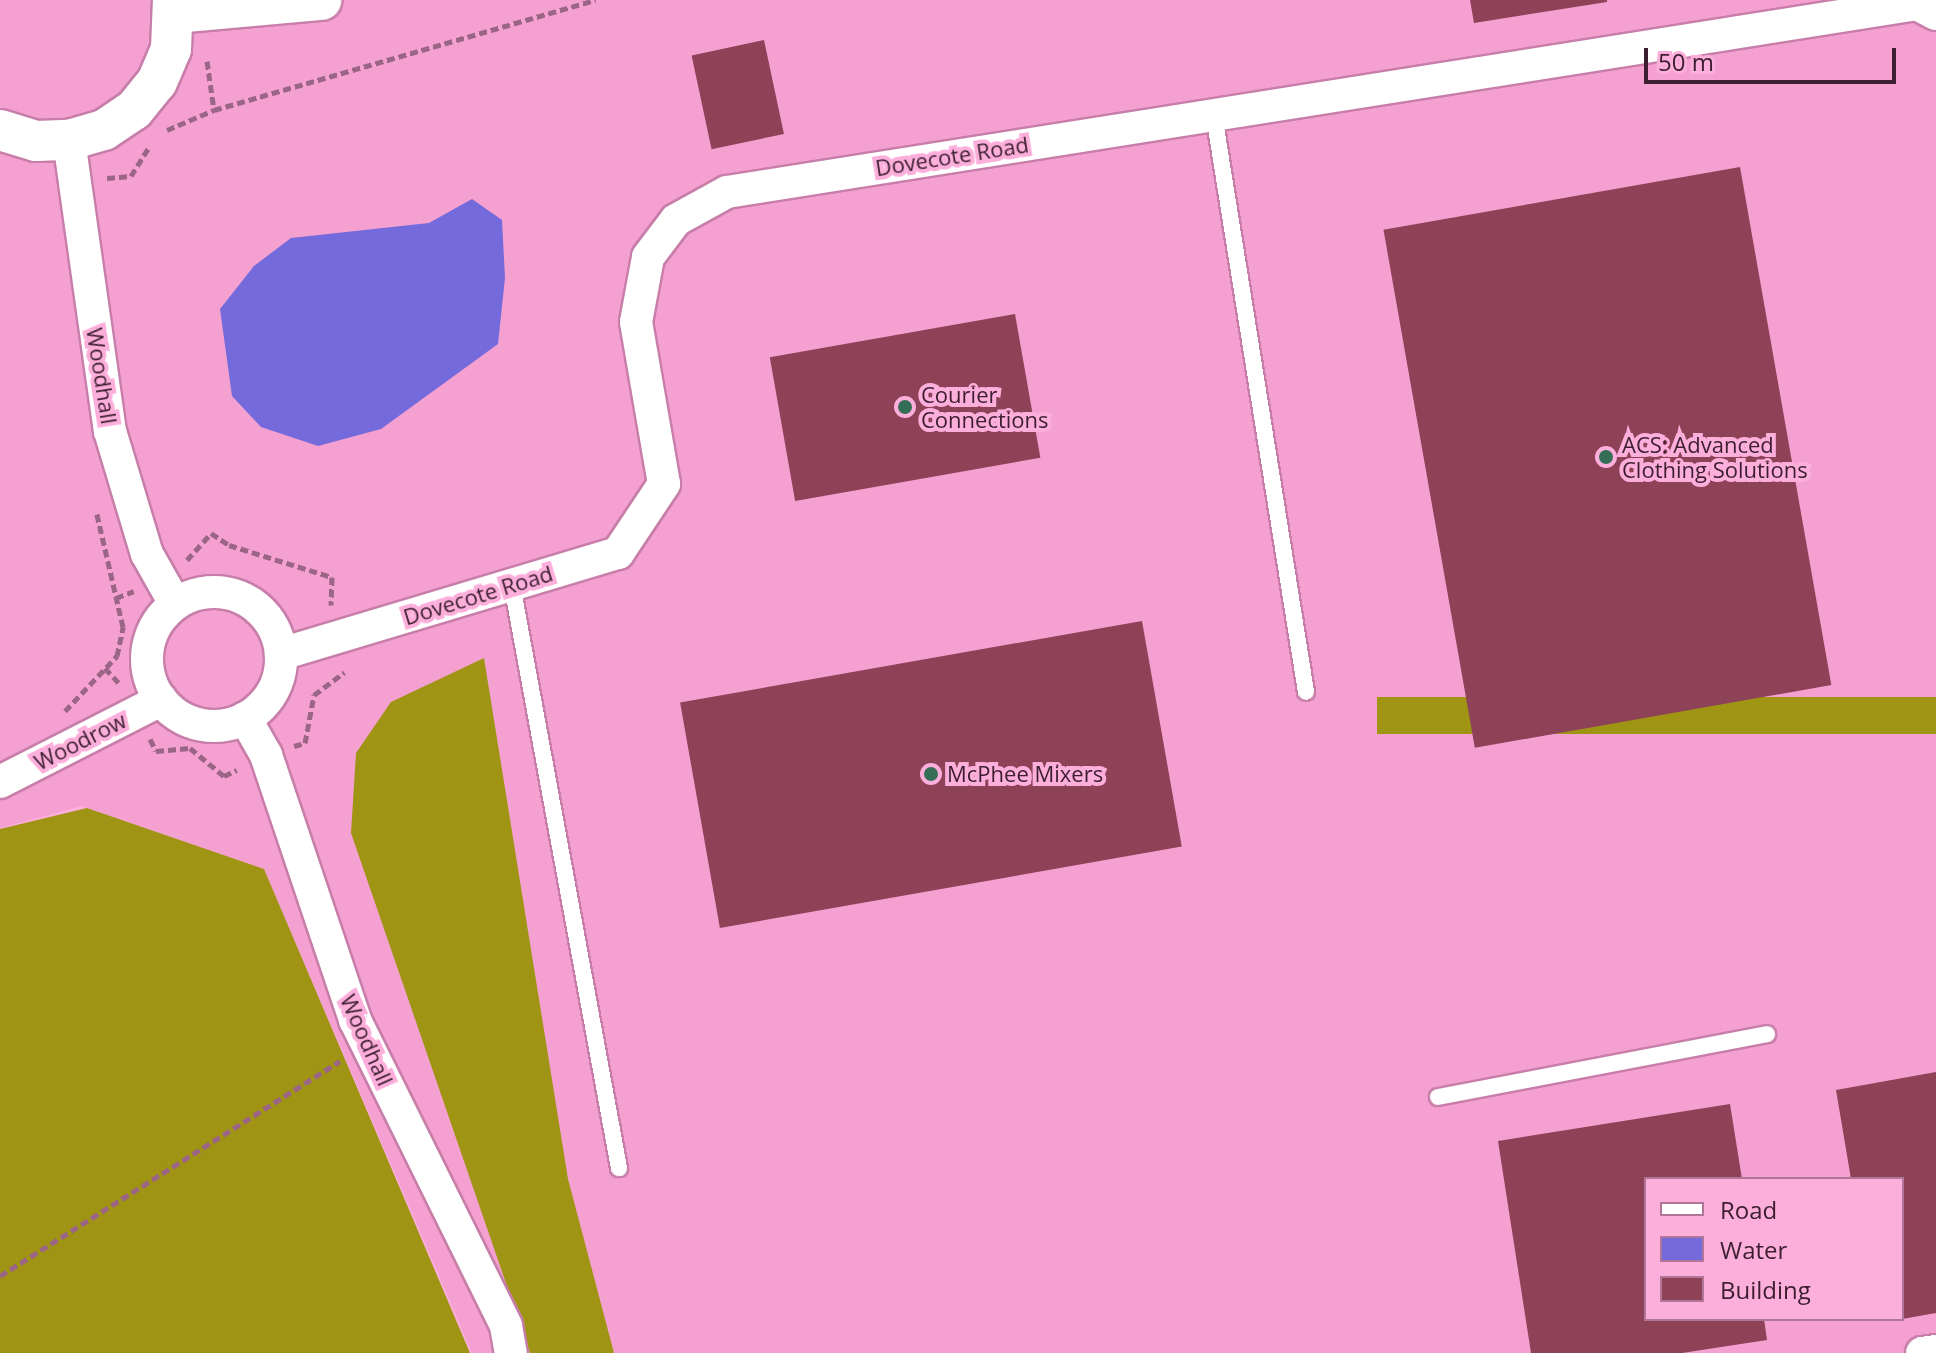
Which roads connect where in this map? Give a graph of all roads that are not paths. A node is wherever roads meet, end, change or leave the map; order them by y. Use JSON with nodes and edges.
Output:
{"nodes":[{"id":1,"x":321,"y":0,"type":"edge"},
{"id":2,"x":174,"y":7,"type":"edge"},
{"id":3,"x":1936,"y":14,"type":"edge"},
{"id":4,"x":1214,"y":115,"type":"junction"},
{"id":5,"x":0,"y":130,"type":"edge"},
{"id":6,"x":69,"y":140,"type":"junction"},
{"id":7,"x":512,"y":585,"type":"junction"},
{"id":8,"x":168,"y":591,"type":"junction"},
{"id":9,"x":281,"y":654,"type":"junction"},
{"id":10,"x":1306,"y":692,"type":"dead end"},
{"id":11,"x":161,"y":700,"type":"junction"},
{"id":12,"x":245,"y":718,"type":"junction"},
{"id":13,"x":0,"y":782,"type":"edge"},
{"id":14,"x":1767,"y":1034,"type":"dead end"},
{"id":15,"x":1438,"y":1097,"type":"dead end"},
{"id":16,"x":619,"y":1168,"type":"dead end"},
{"id":17,"x":1936,"y":1351,"type":"edge"},
{"id":18,"x":511,"y":1353,"type":"edge"},
{"id":19,"x":1922,"y":1353,"type":"edge"}],
"edges":[{"from":1,"to":2,"type":"street"},
{"from":2,"to":6,"type":"street"},
{"from":3,"to":4,"type":"street","name":"Dovecote Road"},
{"from":4,"to":7,"type":"street","name":"Dovecote Road"},
{"from":4,"to":10,"type":"lane"},
{"from":5,"to":6,"type":"street"},
{"from":6,"to":8,"type":"street","name":"Woodhall"},
{"from":7,"to":9,"type":"street","name":"Dovecote Road"},
{"from":7,"to":16,"type":"lane"},
{"from":8,"to":9,"type":"street"},
{"from":8,"to":11,"type":"street"},
{"from":9,"to":12,"type":"street"},
{"from":11,"to":12,"type":"street"},
{"from":11,"to":13,"type":"street","name":"Woodrow"},
{"from":12,"to":18,"type":"street","name":"Woodhall"},
{"from":14,"to":15,"type":"lane"},
{"from":17,"to":19,"type":"street"}]}
